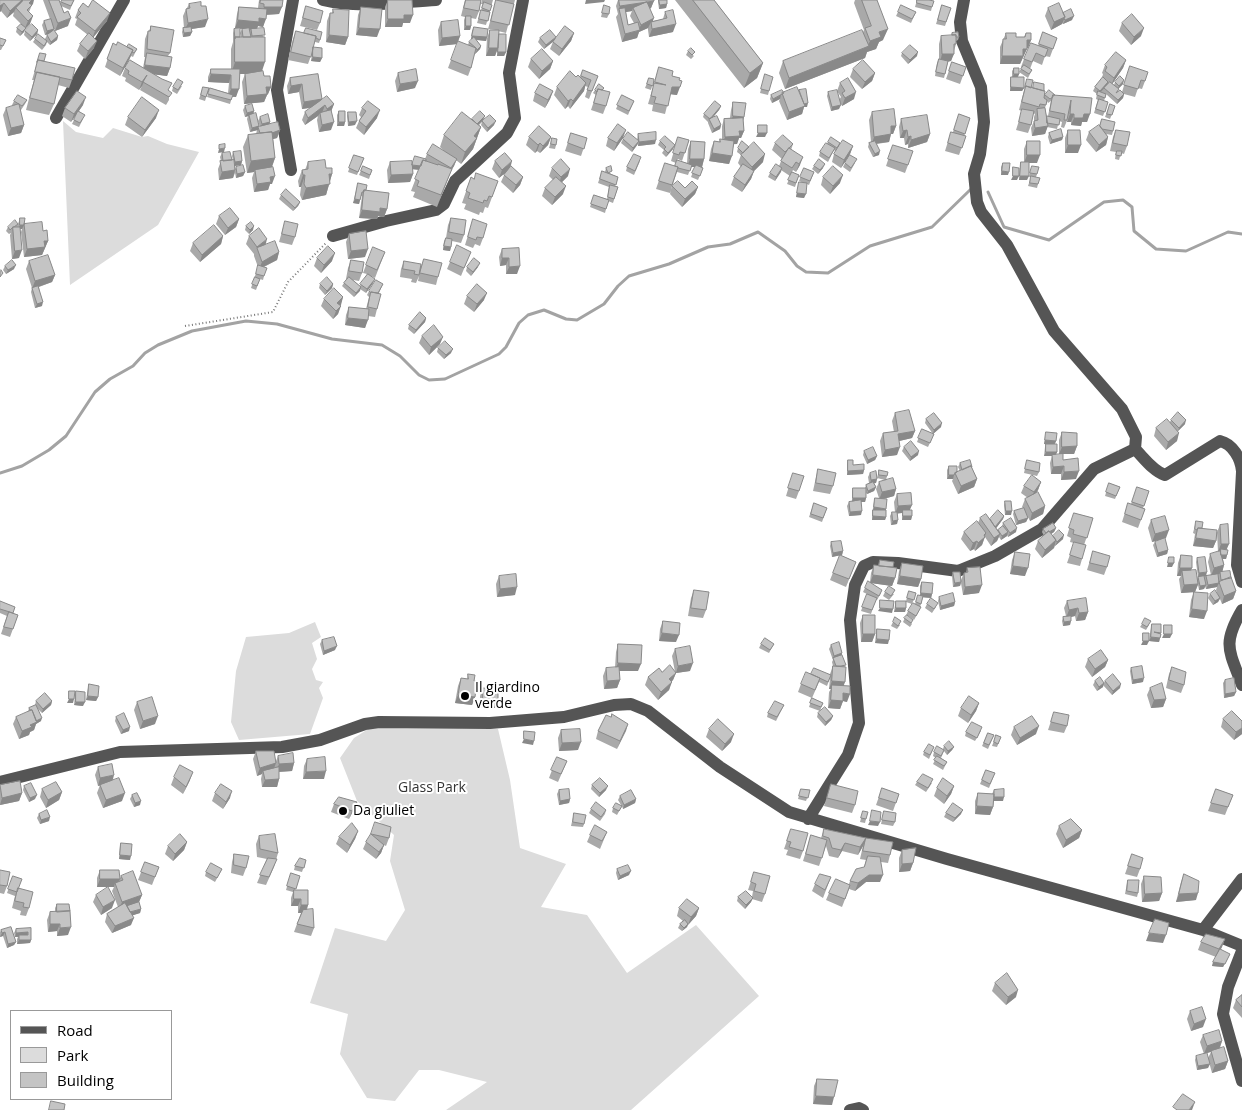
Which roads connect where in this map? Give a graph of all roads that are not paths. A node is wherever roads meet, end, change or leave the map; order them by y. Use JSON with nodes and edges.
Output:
{"nodes":[{"id":1,"x":124,"y":0,"type":"edge"},
{"id":2,"x":293,"y":0,"type":"edge"},
{"id":3,"x":323,"y":0,"type":"edge"},
{"id":4,"x":436,"y":0,"type":"edge"},
{"id":5,"x":523,"y":0,"type":"edge"},
{"id":6,"x":964,"y":0,"type":"edge"},
{"id":7,"x":56,"y":118,"type":"dead end"},
{"id":8,"x":291,"y":170,"type":"dead end"},
{"id":9,"x":333,"y":236,"type":"road end"},
{"id":10,"x":1135,"y":449,"type":"junction"},
{"id":11,"x":1242,"y":472,"type":"edge"},
{"id":12,"x":1242,"y":582,"type":"edge"},
{"id":13,"x":1242,"y":610,"type":"edge"},
{"id":14,"x":1242,"y":685,"type":"edge"},
{"id":15,"x":0,"y":782,"type":"edge"},
{"id":16,"x":808,"y":819,"type":"junction"},
{"id":17,"x":1242,"y":879,"type":"edge"},
{"id":18,"x":1203,"y":930,"type":"junction"},
{"id":19,"x":1242,"y":946,"type":"edge"},
{"id":20,"x":1242,"y":951,"type":"edge"},
{"id":21,"x":1242,"y":1080,"type":"edge"},
{"id":22,"x":850,"y":1110,"type":"edge"},
{"id":23,"x":863,"y":1110,"type":"edge"}],
"edges":[{"from":1,"to":7,"type":"street"},
{"from":2,"to":8,"type":"street"},
{"from":3,"to":4,"type":"street"},
{"from":5,"to":9,"type":"street"},
{"from":6,"to":10,"type":"street"},
{"from":10,"to":11,"type":"street"},
{"from":10,"to":16,"type":"street"},
{"from":11,"to":12,"type":"street"},
{"from":13,"to":14,"type":"street"},
{"from":15,"to":16,"type":"street"},
{"from":16,"to":18,"type":"street"},
{"from":17,"to":18,"type":"street"},
{"from":18,"to":19,"type":"street"},
{"from":20,"to":21,"type":"street"},
{"from":22,"to":23,"type":"street"}]}
